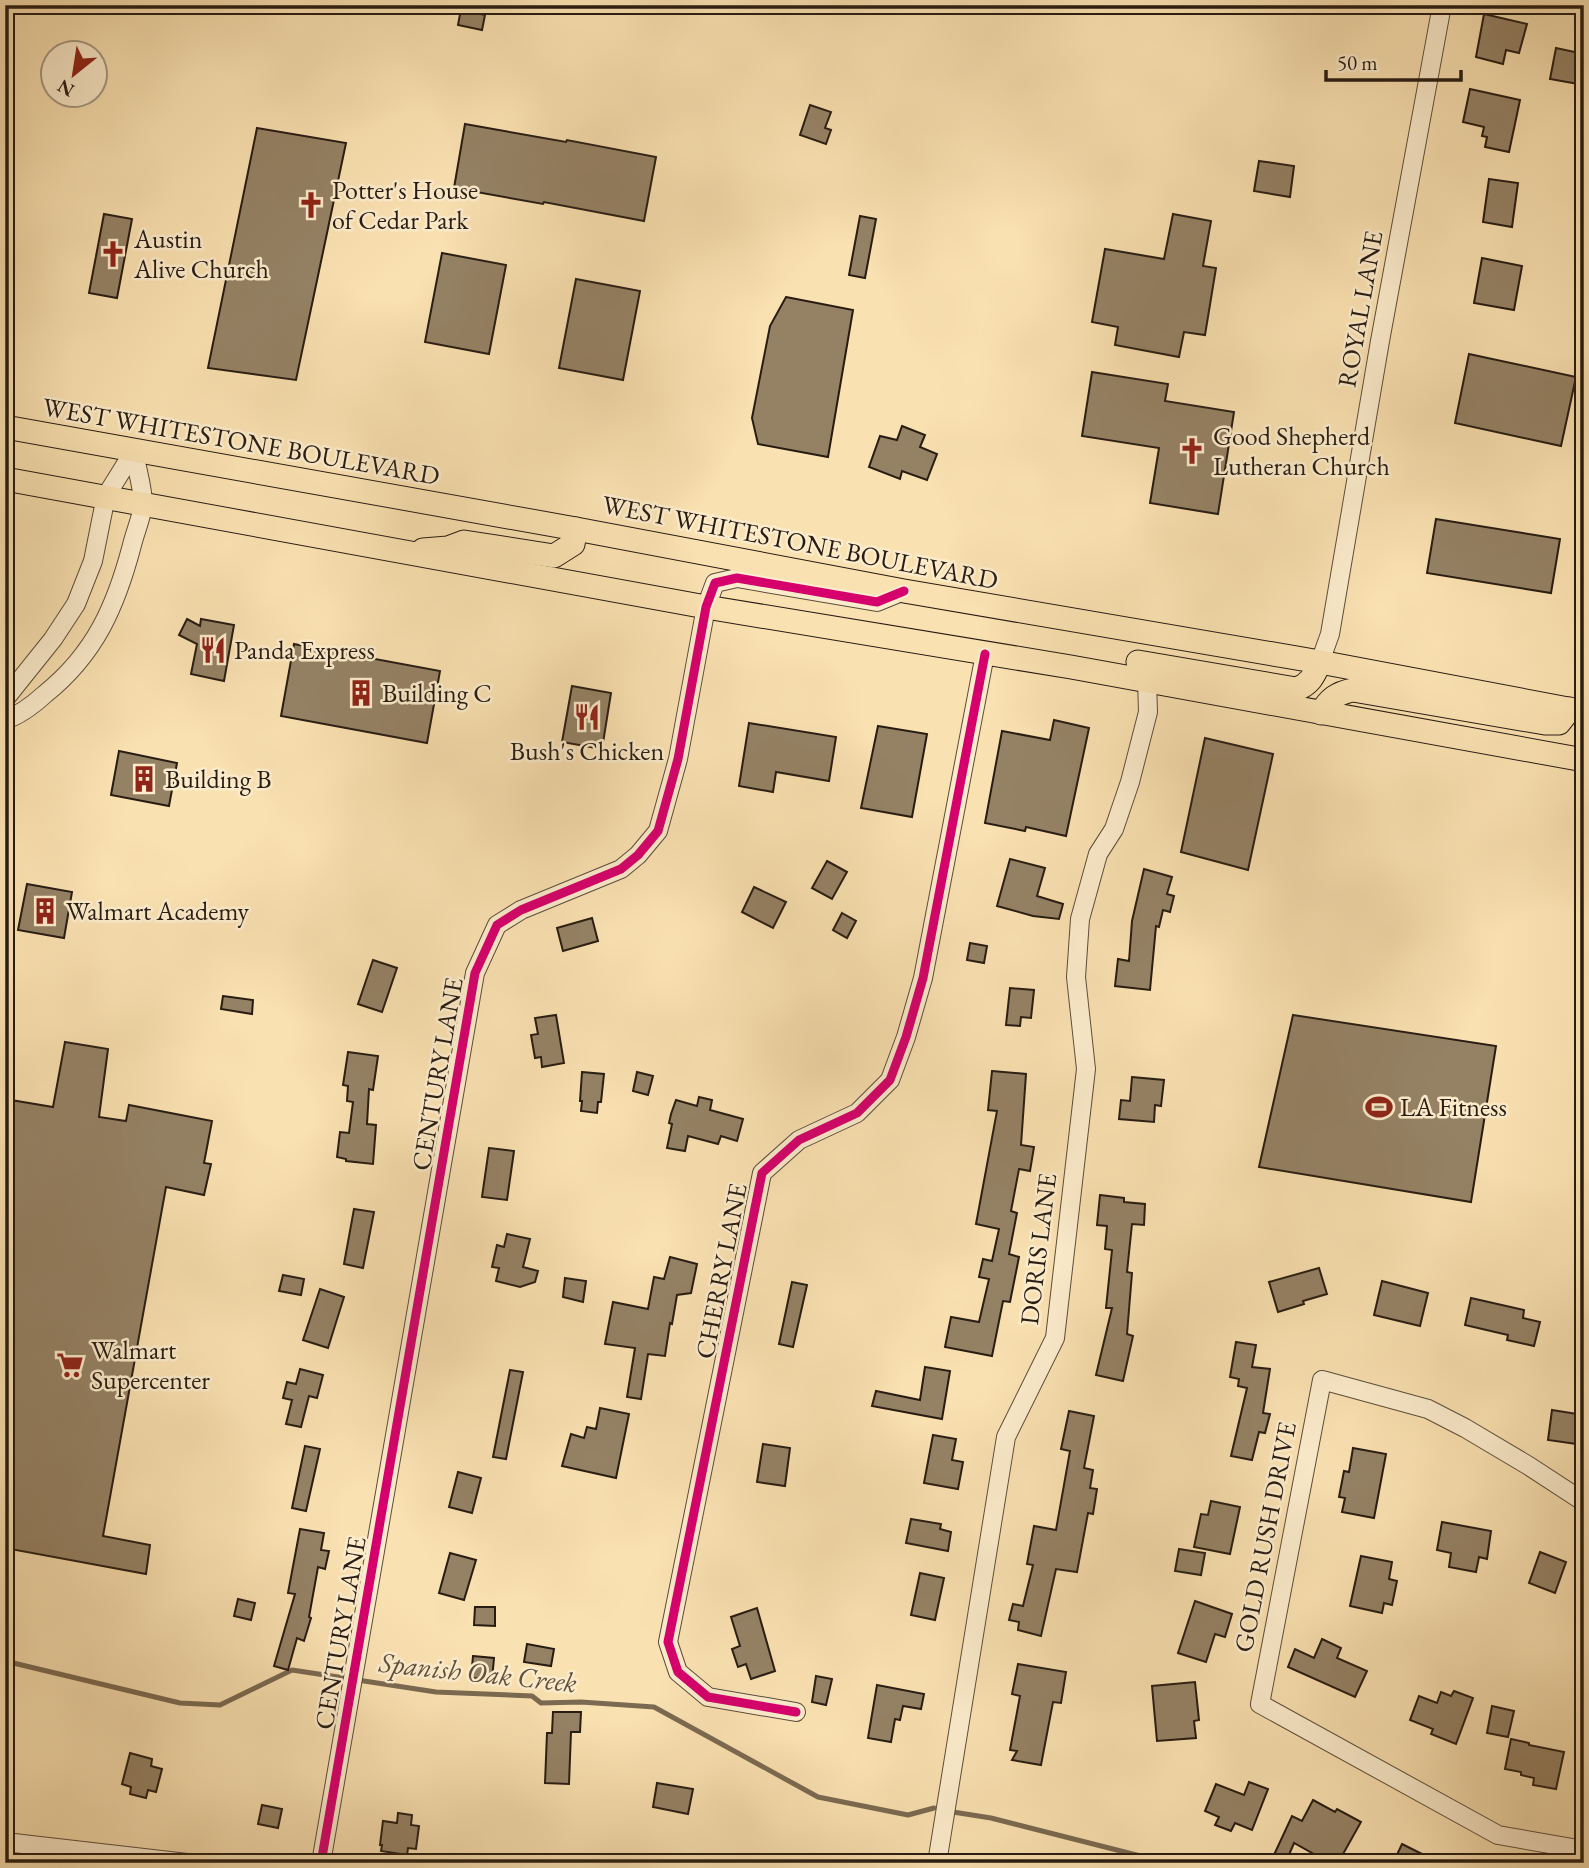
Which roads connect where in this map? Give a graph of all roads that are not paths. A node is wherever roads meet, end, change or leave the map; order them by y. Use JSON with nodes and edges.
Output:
{"nodes":[{"id":1,"x":1442,"y":5,"type":"edge"},
{"id":2,"x":5,"y":427,"type":"edge"},
{"id":3,"x":134,"y":451,"type":"junction"},
{"id":4,"x":5,"y":479,"type":"edge"},
{"id":5,"x":106,"y":496,"type":"junction"},
{"id":6,"x":143,"y":503,"type":"junction"},
{"id":7,"x":576,"y":529,"type":"junction"},
{"id":8,"x":399,"y":552,"type":"junction"},
{"id":9,"x":904,"y":591,"type":"junction"},
{"id":10,"x":706,"y":607,"type":"junction"},
{"id":11,"x":985,"y":654,"type":"junction"},
{"id":12,"x":1321,"y":662,"type":"junction"},
{"id":13,"x":1071,"y":667,"type":"junction"},
{"id":14,"x":1147,"y":680,"type":"junction"},
{"id":15,"x":5,"y":699,"type":"edge"},
{"id":16,"x":1577,"y":710,"type":"edge"},
{"id":17,"x":1321,"y":713,"type":"junction"},
{"id":18,"x":5,"y":720,"type":"edge"},
{"id":19,"x":1584,"y":760,"type":"edge"},
{"id":20,"x":1584,"y":1502,"type":"edge"},
{"id":21,"x":796,"y":1712,"type":"dead end"},
{"id":22,"x":5,"y":1842,"type":"edge"},
{"id":23,"x":1584,"y":1850,"type":"edge"},
{"id":24,"x":187,"y":1863,"type":"edge"},
{"id":25,"x":321,"y":1863,"type":"edge"},
{"id":26,"x":937,"y":1863,"type":"edge"}],
"edges":[{"from":1,"to":12,"type":"street","name":"ROYAL LANE"},
{"from":2,"to":3,"type":"main road","name":"WEST WHITESTONE BOULEVARD"},
{"from":3,"to":5,"type":"street"},
{"from":3,"to":6,"type":"street"},
{"from":3,"to":7,"type":"main road","name":"WEST WHITESTONE BOULEVARD"},
{"from":4,"to":5,"type":"main road"},
{"from":5,"to":6,"type":"main road"},
{"from":5,"to":15,"type":"street"},
{"from":6,"to":8,"type":"main road"},
{"from":6,"to":18,"type":"street"},
{"from":7,"to":8,"type":"main road"},
{"from":7,"to":9,"type":"main road","name":"WEST WHITESTONE BOULEVARD"},
{"from":8,"to":10,"type":"main road"},
{"from":9,"to":10,"type":"street","name":"CENTURY LANE"},
{"from":9,"to":12,"type":"main road","name":"WEST WHITESTONE BOULEVARD"},
{"from":10,"to":11,"type":"main road"},
{"from":10,"to":25,"type":"street","name":"CENTURY LANE"},
{"from":11,"to":13,"type":"main road"},
{"from":11,"to":21,"type":"street","name":"CHERRY LANE"},
{"from":12,"to":13,"type":"main road"},
{"from":12,"to":16,"type":"main road","name":"WEST WHITESTONE BOULEVARD"},
{"from":13,"to":14,"type":"main road"},
{"from":14,"to":17,"type":"main road"},
{"from":14,"to":26,"type":"street","name":"DORIS LANE"},
{"from":16,"to":17,"type":"main road"},
{"from":17,"to":19,"type":"main road"},
{"from":20,"to":23,"type":"street","name":"GOLD RUSH DRIVE"},
{"from":22,"to":24,"type":"street"}]}
